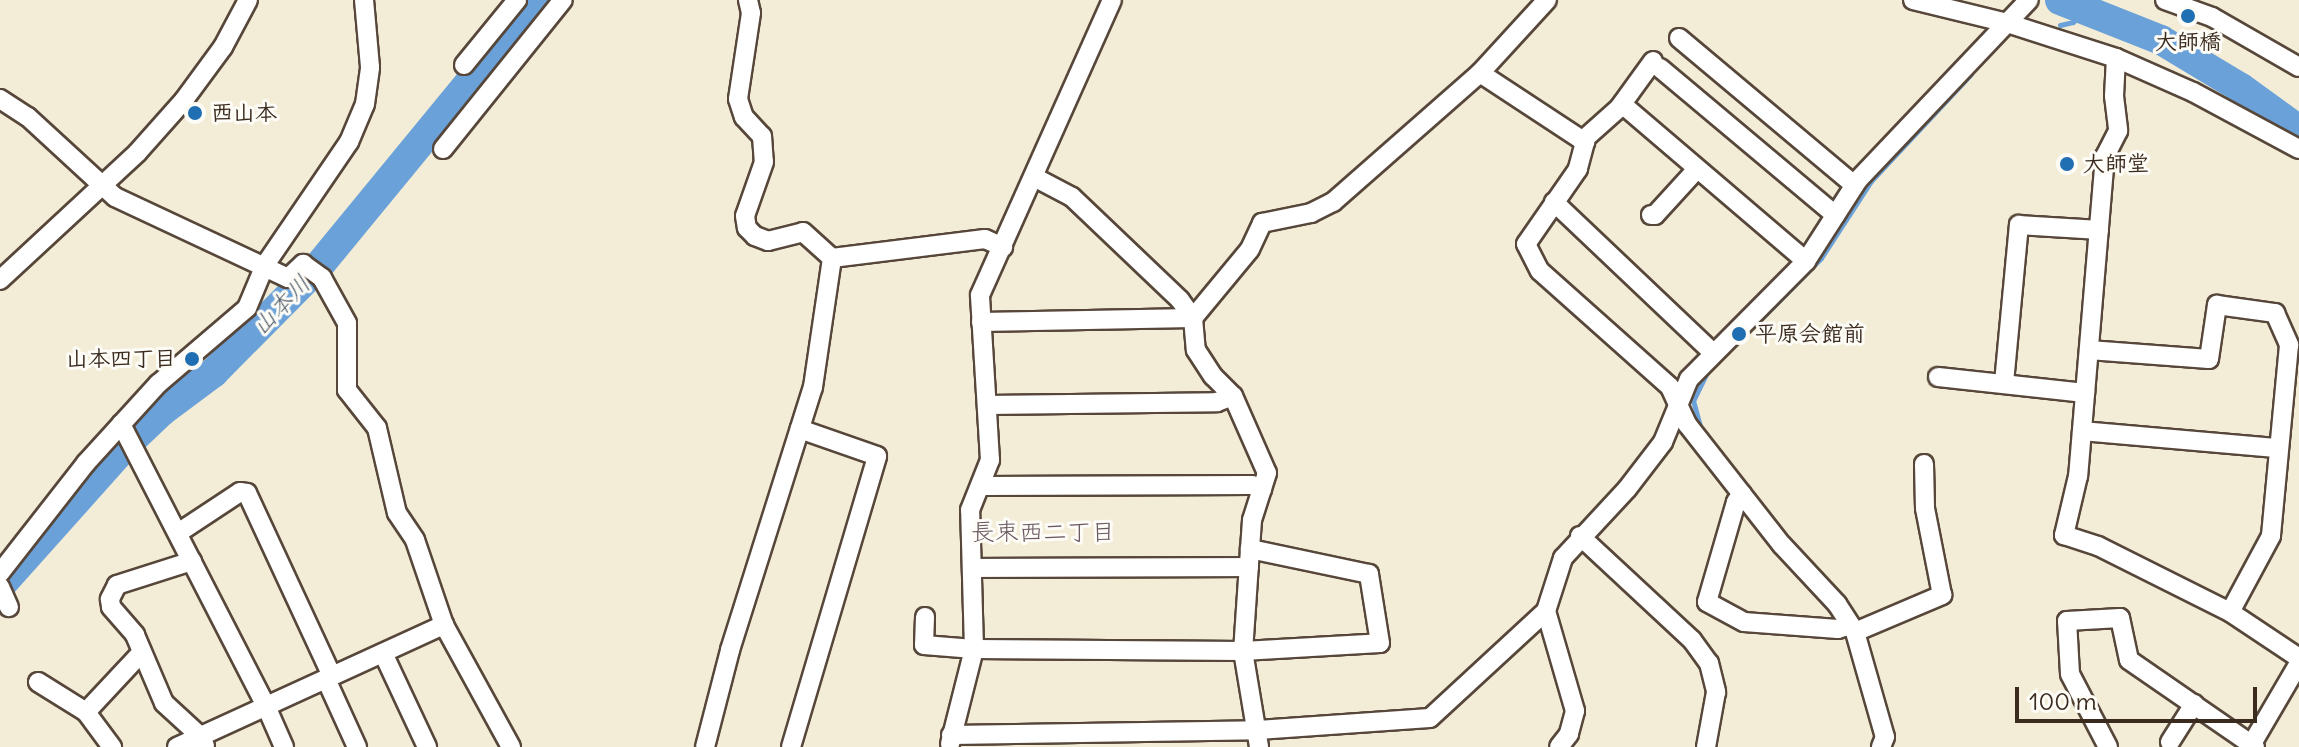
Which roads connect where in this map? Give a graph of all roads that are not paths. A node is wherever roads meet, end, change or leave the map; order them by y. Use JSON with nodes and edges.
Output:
{"nodes":[{"id":1,"x":248,"y":0,"type":"edge"},
{"id":2,"x":364,"y":0,"type":"edge"},
{"id":3,"x":517,"y":0,"type":"edge"},
{"id":4,"x":563,"y":0,"type":"edge"},
{"id":5,"x":748,"y":0,"type":"edge"},
{"id":6,"x":1112,"y":0,"type":"edge"},
{"id":7,"x":1547,"y":0,"type":"edge"},
{"id":8,"x":1913,"y":0,"type":"edge"},
{"id":9,"x":2029,"y":0,"type":"edge"},
{"id":10,"x":2165,"y":0,"type":"edge"},
{"id":11,"x":2011,"y":18,"type":"junction"},
{"id":12,"x":1679,"y":38,"type":"dead end"},
{"id":13,"x":2116,"y":58,"type":"junction"},
{"id":14,"x":464,"y":65,"type":"dead end"},
{"id":15,"x":2299,"y":67,"type":"edge"},
{"id":16,"x":1480,"y":73,"type":"junction"},
{"id":17,"x":0,"y":99,"type":"edge"},
{"id":18,"x":1622,"y":104,"type":"junction"},
{"id":19,"x":1582,"y":141,"type":"junction"},
{"id":20,"x":443,"y":149,"type":"dead end"},
{"id":21,"x":2299,"y":149,"type":"edge"},
{"id":22,"x":1697,"y":169,"type":"junction"},
{"id":23,"x":1034,"y":177,"type":"junction"},
{"id":24,"x":1854,"y":185,"type":"junction"},
{"id":25,"x":102,"y":186,"type":"junction"},
{"id":26,"x":1554,"y":202,"type":"junction"},
{"id":27,"x":1651,"y":215,"type":"dead end"},
{"id":28,"x":1835,"y":215,"type":"junction"},
{"id":29,"x":2099,"y":230,"type":"junction"},
{"id":30,"x":1003,"y":247,"type":"junction"},
{"id":31,"x":832,"y":258,"type":"junction"},
{"id":32,"x":1806,"y":261,"type":"junction"},
{"id":33,"x":265,"y":265,"type":"junction"},
{"id":34,"x":0,"y":280,"type":"edge"},
{"id":35,"x":1193,"y":318,"type":"junction"},
{"id":36,"x":981,"y":322,"type":"junction"},
{"id":37,"x":2089,"y":350,"type":"junction"},
{"id":38,"x":1712,"y":352,"type":"junction"},
{"id":39,"x":1938,"y":377,"type":"dead end"},
{"id":40,"x":2004,"y":383,"type":"junction"},
{"id":41,"x":2085,"y":393,"type":"junction"},
{"id":42,"x":1233,"y":396,"type":"junction"},
{"id":43,"x":987,"y":405,"type":"junction"},
{"id":44,"x":1678,"y":406,"type":"junction"},
{"id":45,"x":121,"y":424,"type":"junction"},
{"id":46,"x":800,"y":429,"type":"junction"},
{"id":47,"x":2082,"y":431,"type":"junction"},
{"id":48,"x":2278,"y":448,"type":"junction"},
{"id":49,"x":1924,"y":464,"type":"dead end"},
{"id":50,"x":983,"y":486,"type":"junction"},
{"id":51,"x":1262,"y":489,"type":"junction"},
{"id":52,"x":1742,"y":494,"type":"junction"},
{"id":53,"x":178,"y":533,"type":"junction"},
{"id":54,"x":1580,"y":536,"type":"junction"},
{"id":55,"x":1249,"y":558,"type":"junction"},
{"id":56,"x":192,"y":561,"type":"junction"},
{"id":57,"x":972,"y":568,"type":"junction"},
{"id":58,"x":0,"y":573,"type":"edge"},
{"id":59,"x":0,"y":587,"type":"edge"},
{"id":60,"x":9,"y":607,"type":"dead end"},
{"id":61,"x":1546,"y":611,"type":"junction"},
{"id":62,"x":2230,"y":612,"type":"junction"},
{"id":63,"x":925,"y":617,"type":"dead end"},
{"id":64,"x":444,"y":625,"type":"junction"},
{"id":65,"x":1853,"y":629,"type":"junction"},
{"id":66,"x":974,"y":649,"type":"junction"},
{"id":67,"x":1243,"y":651,"type":"junction"},
{"id":68,"x":142,"y":652,"type":"junction"},
{"id":69,"x":383,"y":653,"type":"junction"},
{"id":70,"x":2299,"y":661,"type":"edge"},
{"id":71,"x":329,"y":678,"type":"junction"},
{"id":72,"x":38,"y":682,"type":"dead end"},
{"id":73,"x":2194,"y":704,"type":"junction"},
{"id":74,"x":266,"y":706,"type":"junction"},
{"id":75,"x":86,"y":712,"type":"junction"},
{"id":76,"x":1259,"y":738,"type":"edge"},
{"id":77,"x":951,"y":741,"type":"edge"},
{"id":78,"x":203,"y":742,"type":"edge"},
{"id":79,"x":2170,"y":742,"type":"dead end"},
{"id":80,"x":2252,"y":746,"type":"edge"},
{"id":81,"x":112,"y":747,"type":"edge"},
{"id":82,"x":177,"y":747,"type":"edge"},
{"id":83,"x":284,"y":747,"type":"edge"},
{"id":84,"x":357,"y":747,"type":"edge"},
{"id":85,"x":427,"y":747,"type":"edge"},
{"id":86,"x":511,"y":747,"type":"edge"},
{"id":87,"x":705,"y":747,"type":"edge"},
{"id":88,"x":791,"y":747,"type":"edge"},
{"id":89,"x":1559,"y":747,"type":"edge"},
{"id":90,"x":1706,"y":747,"type":"edge"},
{"id":91,"x":1881,"y":747,"type":"edge"},
{"id":92,"x":2108,"y":747,"type":"edge"}],
"edges":[{"from":1,"to":25,"type":"street"},
{"from":2,"to":33,"type":"street"},
{"from":3,"to":14,"type":"street"},
{"from":4,"to":20,"type":"street"},
{"from":5,"to":31,"type":"street"},
{"from":6,"to":23,"type":"street"},
{"from":7,"to":16,"type":"street"},
{"from":8,"to":11,"type":"street"},
{"from":9,"to":11,"type":"street"},
{"from":10,"to":15,"type":"street"},
{"from":11,"to":13,"type":"street"},
{"from":11,"to":24,"type":"street"},
{"from":12,"to":24,"type":"street"},
{"from":13,"to":21,"type":"street"},
{"from":13,"to":29,"type":"street"},
{"from":16,"to":19,"type":"street"},
{"from":16,"to":35,"type":"street"},
{"from":17,"to":25,"type":"street"},
{"from":18,"to":19,"type":"street"},
{"from":18,"to":22,"type":"street"},
{"from":18,"to":28,"type":"street"},
{"from":19,"to":26,"type":"street"},
{"from":22,"to":27,"type":"street"},
{"from":22,"to":32,"type":"street"},
{"from":23,"to":30,"type":"street"},
{"from":23,"to":35,"type":"street"},
{"from":24,"to":28,"type":"street"},
{"from":25,"to":33,"type":"street"},
{"from":25,"to":34,"type":"street"},
{"from":26,"to":38,"type":"street"},
{"from":26,"to":44,"type":"street"},
{"from":28,"to":32,"type":"street"},
{"from":29,"to":37,"type":"street"},
{"from":29,"to":40,"type":"street"},
{"from":30,"to":31,"type":"street"},
{"from":30,"to":36,"type":"street"},
{"from":31,"to":46,"type":"street"},
{"from":32,"to":38,"type":"street"},
{"from":33,"to":45,"type":"street"},
{"from":33,"to":64,"type":"street"},
{"from":35,"to":36,"type":"street"},
{"from":35,"to":42,"type":"street"},
{"from":36,"to":43,"type":"street"},
{"from":37,"to":41,"type":"street"},
{"from":37,"to":48,"type":"street"},
{"from":38,"to":44,"type":"street"},
{"from":39,"to":40,"type":"street"},
{"from":40,"to":41,"type":"street"},
{"from":41,"to":47,"type":"street"},
{"from":42,"to":43,"type":"street"},
{"from":42,"to":51,"type":"street"},
{"from":43,"to":50,"type":"street"},
{"from":44,"to":52,"type":"street"},
{"from":44,"to":54,"type":"street"},
{"from":45,"to":53,"type":"street"},
{"from":45,"to":58,"type":"street"},
{"from":46,"to":87,"type":"street"},
{"from":46,"to":88,"type":"street"},
{"from":47,"to":48,"type":"street"},
{"from":47,"to":62,"type":"street"},
{"from":48,"to":62,"type":"street"},
{"from":49,"to":65,"type":"street"},
{"from":50,"to":51,"type":"street"},
{"from":50,"to":57,"type":"street"},
{"from":51,"to":55,"type":"street"},
{"from":52,"to":65,"type":"street"},
{"from":52,"to":65,"type":"street"},
{"from":53,"to":56,"type":"street"},
{"from":53,"to":71,"type":"street"},
{"from":54,"to":61,"type":"street"},
{"from":54,"to":90,"type":"street"},
{"from":55,"to":57,"type":"street"},
{"from":55,"to":67,"type":"street"},
{"from":55,"to":67,"type":"street"},
{"from":56,"to":68,"type":"street"},
{"from":56,"to":74,"type":"street"},
{"from":57,"to":66,"type":"street"},
{"from":59,"to":60,"type":"street"},
{"from":61,"to":76,"type":"street"},
{"from":61,"to":89,"type":"street"},
{"from":62,"to":70,"type":"street"},
{"from":63,"to":66,"type":"street"},
{"from":64,"to":69,"type":"street"},
{"from":64,"to":86,"type":"street"},
{"from":65,"to":91,"type":"street"},
{"from":66,"to":67,"type":"street"},
{"from":66,"to":77,"type":"street"},
{"from":67,"to":76,"type":"street"},
{"from":68,"to":75,"type":"street"},
{"from":68,"to":78,"type":"street"},
{"from":69,"to":71,"type":"street"},
{"from":69,"to":85,"type":"street"},
{"from":70,"to":80,"type":"street"},
{"from":71,"to":74,"type":"street"},
{"from":71,"to":84,"type":"street"},
{"from":72,"to":75,"type":"street"},
{"from":73,"to":79,"type":"street"},
{"from":73,"to":80,"type":"street"},
{"from":73,"to":92,"type":"street"},
{"from":74,"to":78,"type":"street"},
{"from":74,"to":83,"type":"street"},
{"from":75,"to":81,"type":"street"},
{"from":76,"to":77,"type":"street"},
{"from":78,"to":82,"type":"street"}]}
